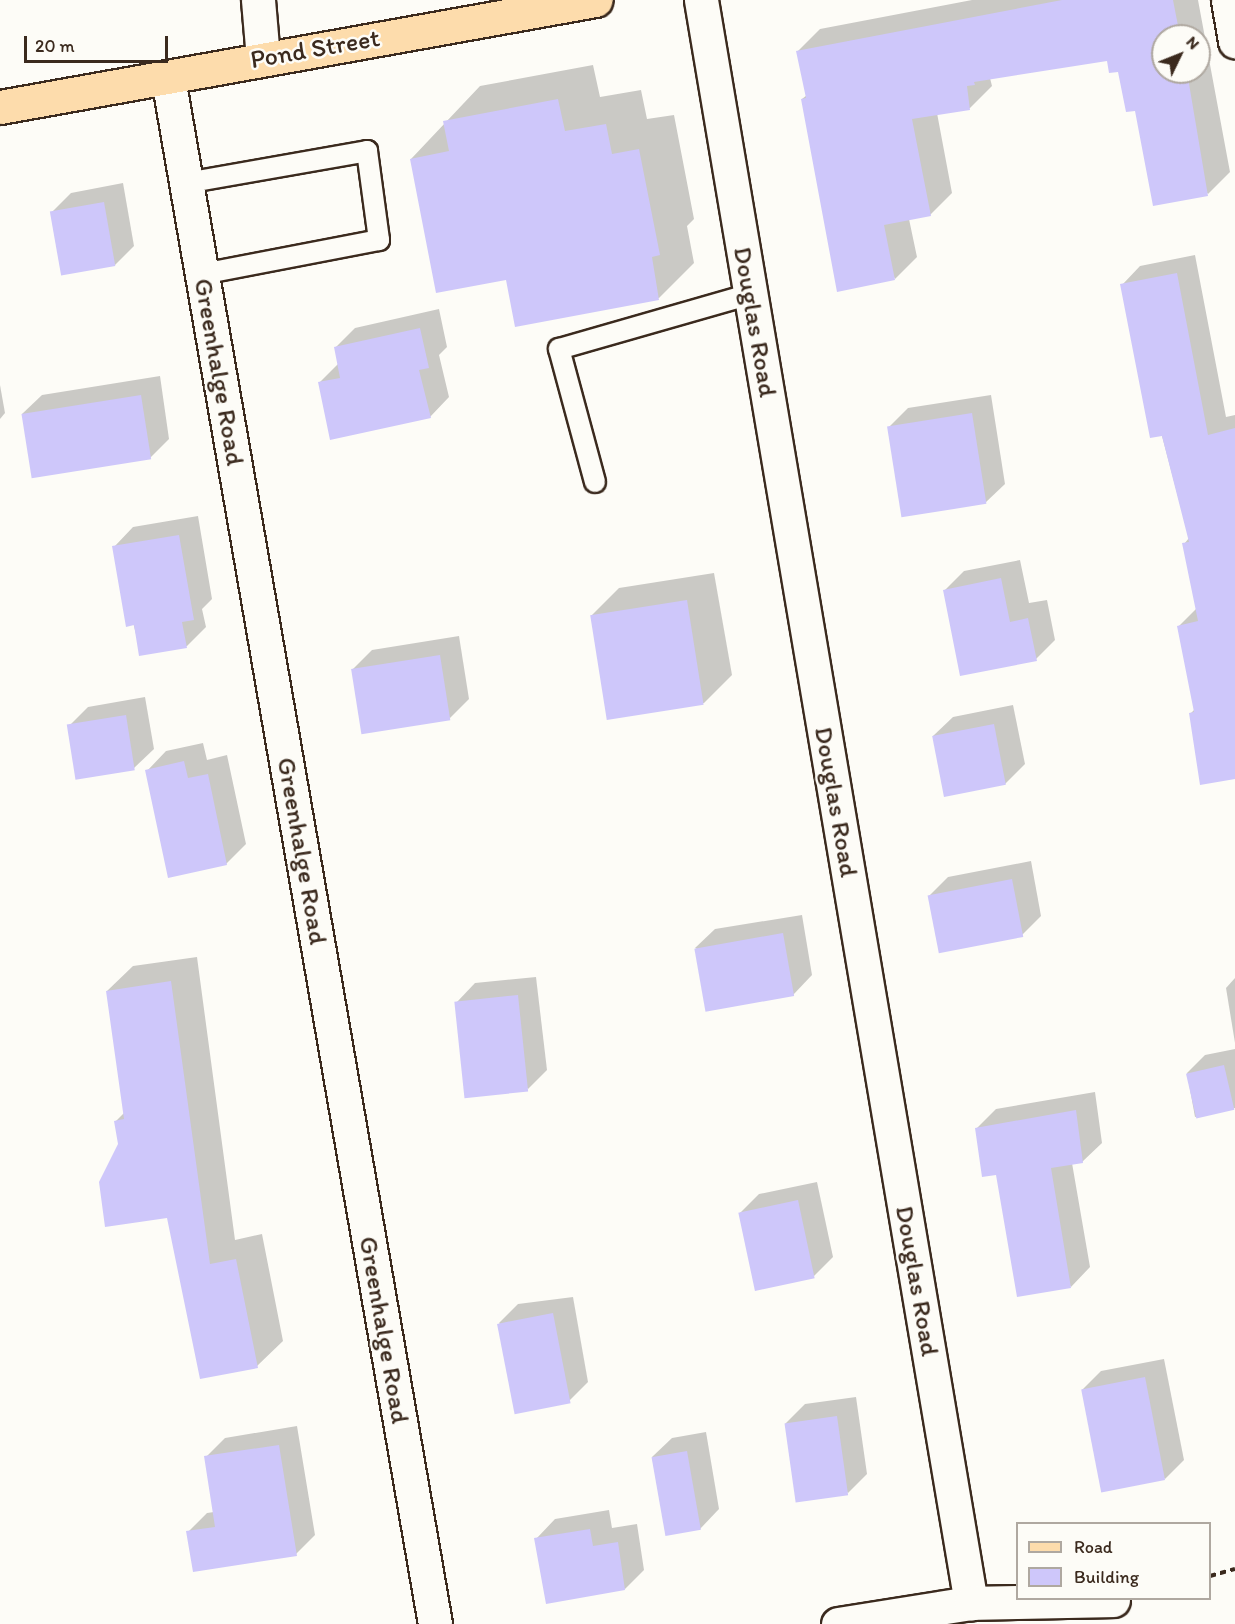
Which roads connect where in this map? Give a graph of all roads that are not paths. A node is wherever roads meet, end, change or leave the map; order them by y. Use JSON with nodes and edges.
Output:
{"nodes":[{"id":1,"x":258,"y":0,"type":"edge"},
{"id":2,"x":595,"y":0,"type":"edge"},
{"id":3,"x":701,"y":0,"type":"edge"},
{"id":4,"x":1228,"y":0,"type":"edge"},
{"id":5,"x":1235,"y":41,"type":"edge"},
{"id":6,"x":263,"y":58,"type":"junction"},
{"id":7,"x":168,"y":78,"type":"junction"},
{"id":8,"x":0,"y":107,"type":"edge"},
{"id":9,"x":186,"y":183,"type":"junction"},
{"id":10,"x":202,"y":274,"type":"junction"},
{"id":11,"x":751,"y":294,"type":"junction"},
{"id":12,"x":595,"y":482,"type":"dead end"},
{"id":13,"x":1113,"y":1600,"type":"dead end"},
{"id":14,"x":971,"y":1603,"type":"junction"},
{"id":15,"x":435,"y":1624,"type":"edge"},
{"id":16,"x":838,"y":1624,"type":"edge"}],
"edges":[{"from":1,"to":6,"type":"street"},
{"from":2,"to":6,"type":"main road","name":"Pond Street"},
{"from":3,"to":11,"type":"street","name":"Douglas Road"},
{"from":4,"to":5,"type":"street"},
{"from":6,"to":7,"type":"main road","name":"Pond Street"},
{"from":7,"to":8,"type":"main road","name":"Pond Street"},
{"from":7,"to":9,"type":"street","name":"Greenhalge Road"},
{"from":9,"to":10,"type":"street","name":"Greenhalge Road"},
{"from":9,"to":10,"type":"lane"},
{"from":10,"to":15,"type":"street","name":"Greenhalge Road"},
{"from":11,"to":12,"type":"lane"},
{"from":11,"to":14,"type":"street","name":"Douglas Road"},
{"from":13,"to":14,"type":"street"},
{"from":14,"to":16,"type":"street"}]}
